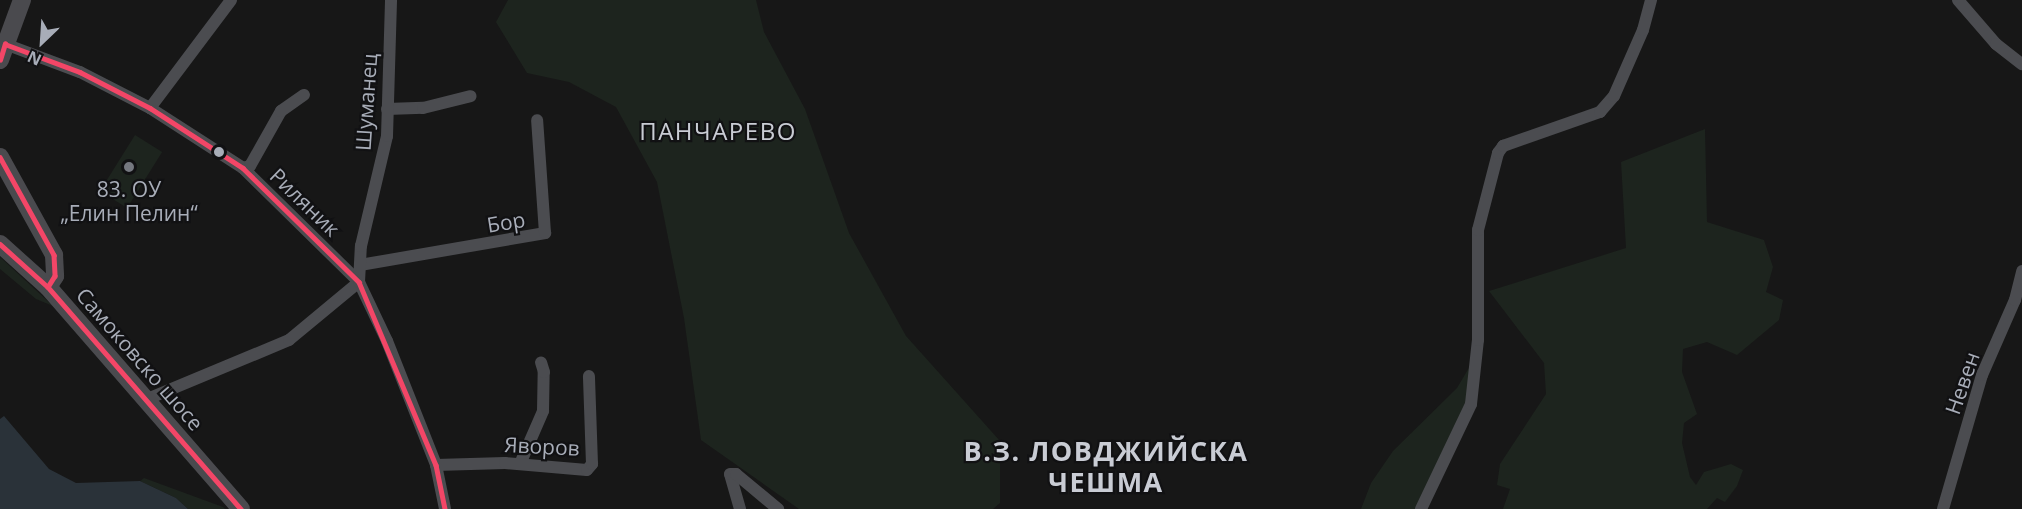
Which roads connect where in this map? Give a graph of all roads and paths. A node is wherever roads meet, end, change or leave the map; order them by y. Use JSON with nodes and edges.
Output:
{"nodes":[{"id":1,"x":22,"y":0,"type":"edge"},
{"id":2,"x":231,"y":0,"type":"edge"},
{"id":3,"x":391,"y":0,"type":"edge"},
{"id":4,"x":1651,"y":0,"type":"edge"},
{"id":5,"x":1958,"y":0,"type":"edge"},
{"id":6,"x":2,"y":52,"type":"edge"},
{"id":7,"x":2022,"y":64,"type":"edge"},
{"id":8,"x":304,"y":95,"type":"dead end"},
{"id":9,"x":471,"y":96,"type":"dead end"},
{"id":10,"x":150,"y":108,"type":"junction"},
{"id":11,"x":387,"y":109,"type":"junction"},
{"id":12,"x":537,"y":120,"type":"dead end"},
{"id":13,"x":0,"y":157,"type":"edge"},
{"id":14,"x":243,"y":168,"type":"junction"},
{"id":15,"x":0,"y":244,"type":"edge"},
{"id":16,"x":360,"y":265,"type":"junction"},
{"id":17,"x":2022,"y":271,"type":"edge"},
{"id":18,"x":359,"y":282,"type":"junction"},
{"id":19,"x":48,"y":287,"type":"junction"},
{"id":20,"x":540,"y":362,"type":"dead end"},
{"id":21,"x":590,"y":376,"type":"dead end"},
{"id":22,"x":145,"y":400,"type":"junction"},
{"id":23,"x":520,"y":464,"type":"junction"},
{"id":24,"x":436,"y":465,"type":"junction"},
{"id":25,"x":241,"y":509,"type":"edge"},
{"id":26,"x":445,"y":509,"type":"edge"},
{"id":27,"x":740,"y":509,"type":"edge"},
{"id":28,"x":778,"y":509,"type":"edge"},
{"id":29,"x":1421,"y":509,"type":"edge"},
{"id":30,"x":1944,"y":509,"type":"edge"}],
"edges":[{"from":1,"to":6,"type":"main road"},
{"from":2,"to":10,"type":"street"},
{"from":3,"to":11,"type":"street","name":"Шуманец"},
{"from":4,"to":29,"type":"street"},
{"from":5,"to":7,"type":"street"},
{"from":6,"to":10,"type":"street","name":"Риляник"},
{"from":8,"to":14,"type":"street"},
{"from":9,"to":11,"type":"street"},
{"from":10,"to":14,"type":"street","name":"Риляник"},
{"from":11,"to":16,"type":"street","name":"Шуманец"},
{"from":12,"to":16,"type":"street","name":"Бор"},
{"from":13,"to":19,"type":"main road"},
{"from":14,"to":18,"type":"street","name":"Риляник"},
{"from":15,"to":19,"type":"main road","name":"Самоковско шосе"},
{"from":16,"to":18,"type":"street","name":"Шуманец"},
{"from":17,"to":30,"type":"street","name":"Невен"},
{"from":18,"to":22,"type":"street"},
{"from":18,"to":24,"type":"street","name":"Риляник"},
{"from":19,"to":22,"type":"main road","name":"Самоковско шосе"},
{"from":20,"to":23,"type":"street"},
{"from":21,"to":23,"type":"street","name":"Яворов"},
{"from":22,"to":25,"type":"main road","name":"Самоковско шосе"},
{"from":23,"to":24,"type":"street","name":"Яворов"},
{"from":24,"to":26,"type":"street","name":"Риляник"},
{"from":27,"to":28,"type":"street"}]}
